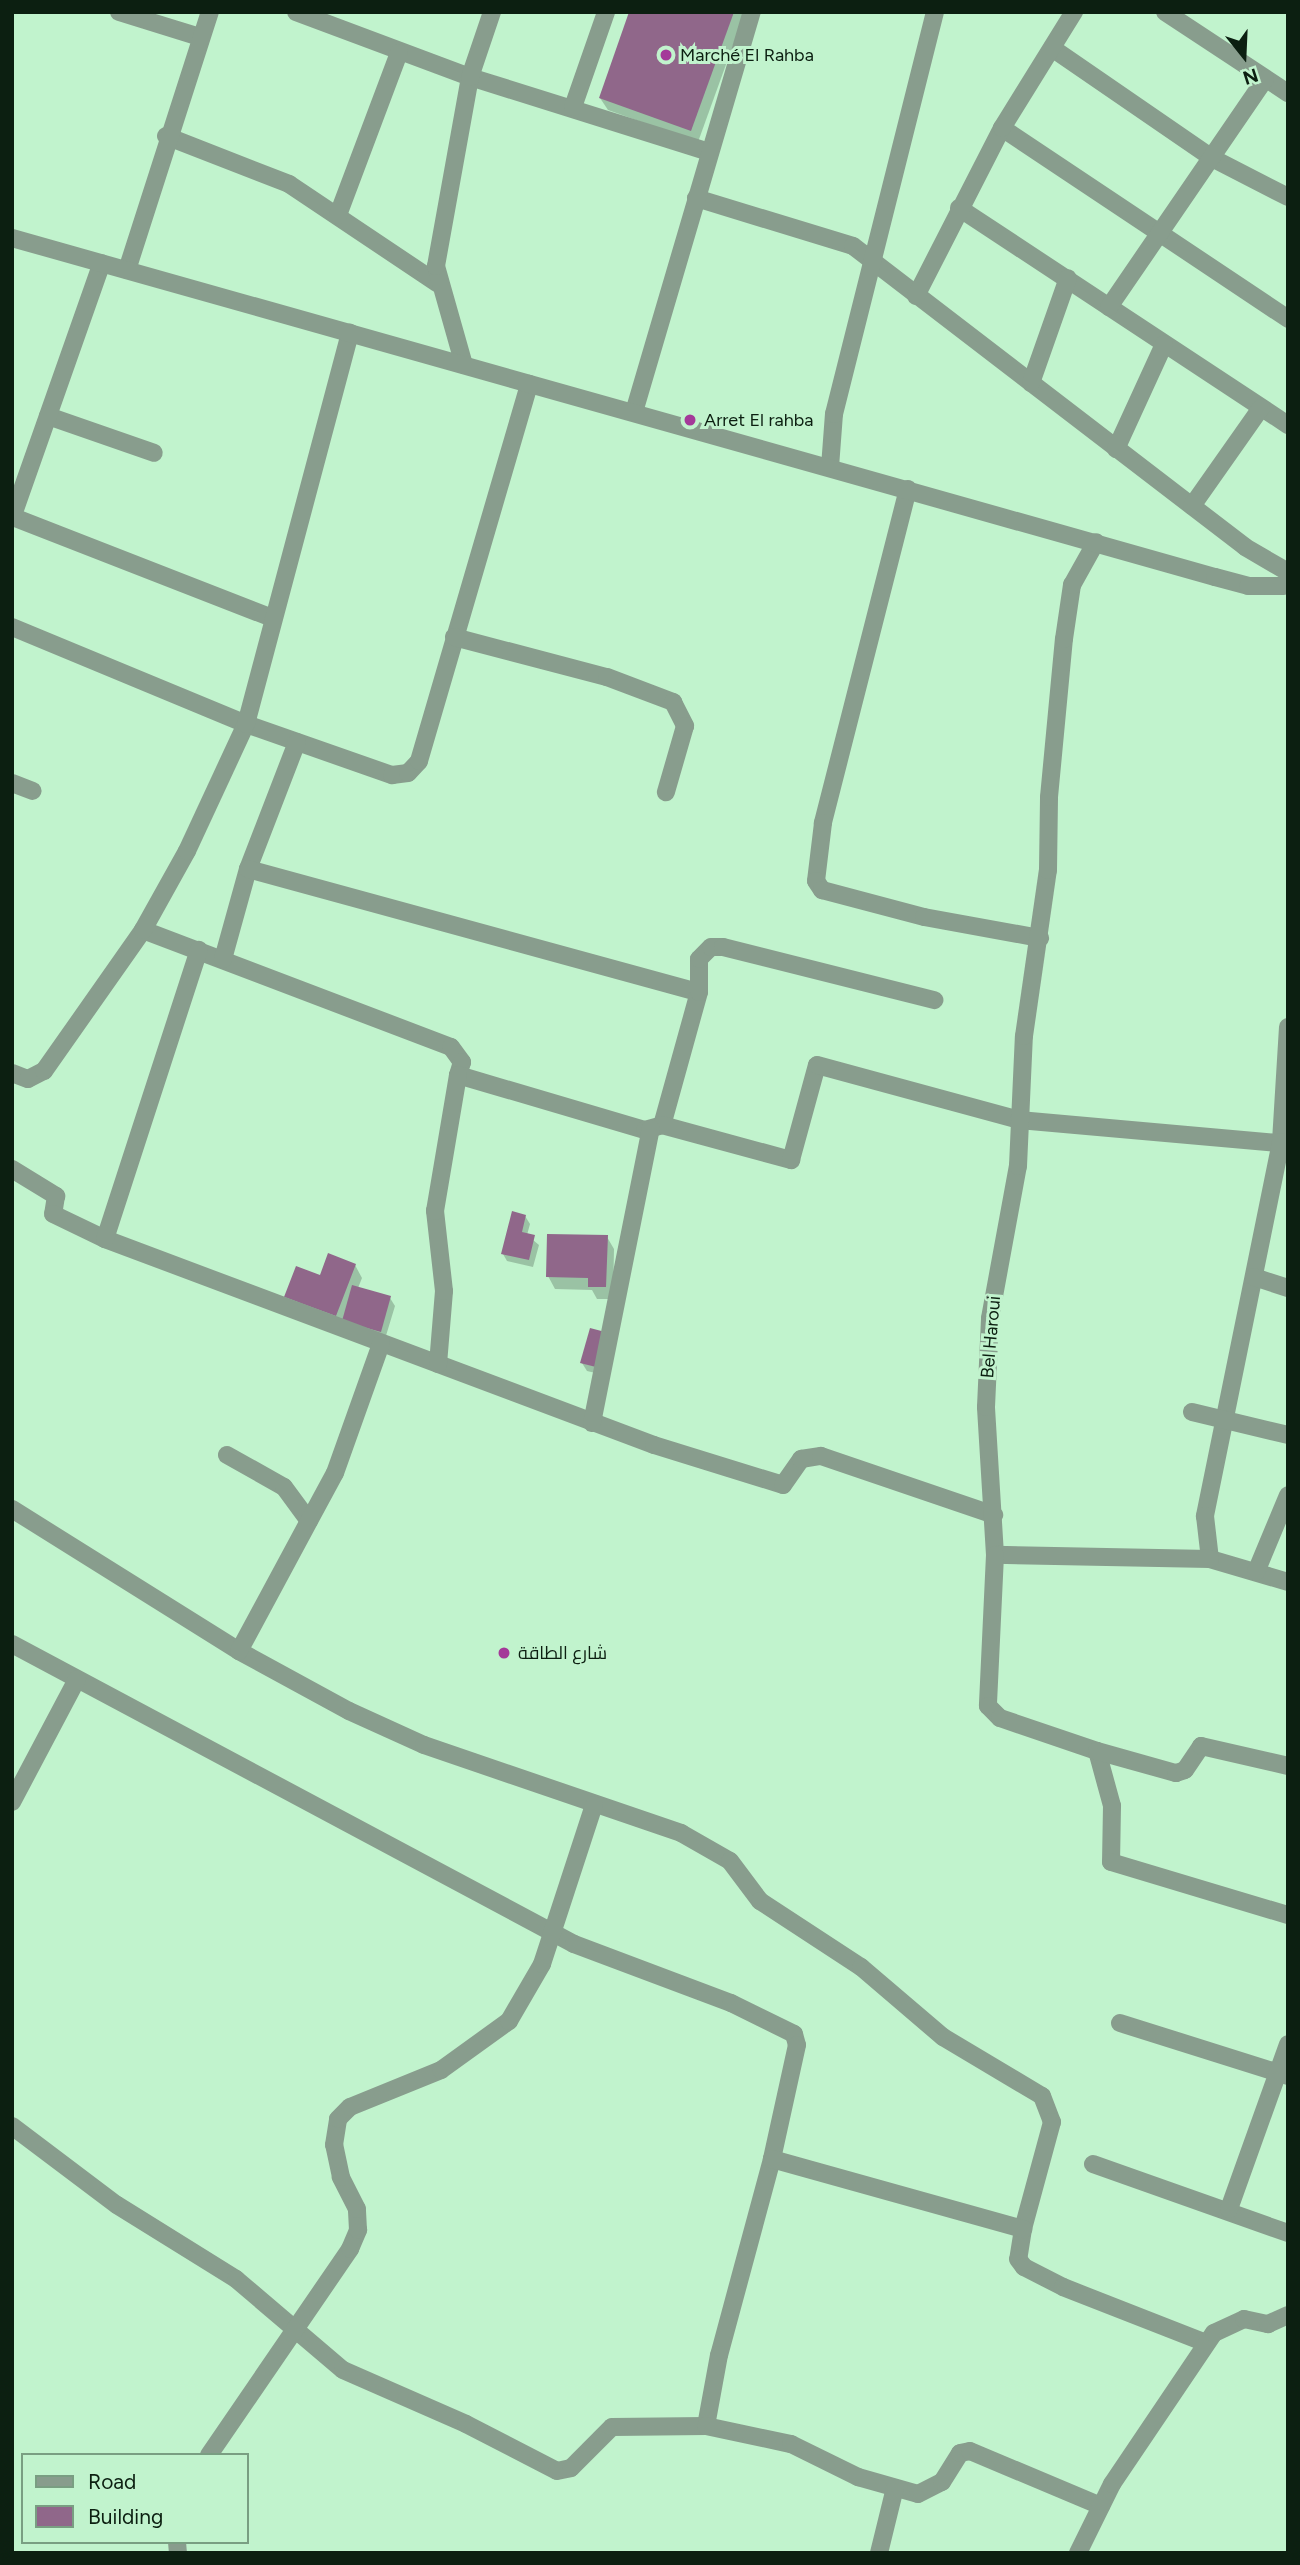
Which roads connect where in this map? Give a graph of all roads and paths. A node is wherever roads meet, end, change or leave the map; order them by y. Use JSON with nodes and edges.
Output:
{"nodes":[{"id":1,"x":119,"y":12,"type":"edge"},
{"id":2,"x":210,"y":12,"type":"edge"},
{"id":3,"x":296,"y":12,"type":"edge"},
{"id":4,"x":492,"y":12,"type":"edge"},
{"id":5,"x":606,"y":12,"type":"edge"},
{"id":6,"x":752,"y":12,"type":"edge"},
{"id":7,"x":1074,"y":12,"type":"edge"},
{"id":8,"x":1165,"y":12,"type":"edge"},
{"id":9,"x":931,"y":13,"type":"edge"},
{"id":10,"x":200,"y":37,"type":"junction"},
{"id":11,"x":1052,"y":48,"type":"junction"},
{"id":12,"x":399,"y":53,"type":"junction"},
{"id":13,"x":470,"y":77,"type":"junction"},
{"id":14,"x":1265,"y":79,"type":"junction"},
{"id":15,"x":1288,"y":93,"type":"edge"},
{"id":16,"x":573,"y":107,"type":"junction"},
{"id":17,"x":1002,"y":128,"type":"junction"},
{"id":18,"x":166,"y":136,"type":"junction"},
{"id":19,"x":710,"y":152,"type":"junction"},
{"id":20,"x":1212,"y":158,"type":"junction"},
{"id":21,"x":1288,"y":197,"type":"edge"},
{"id":22,"x":696,"y":198,"type":"junction"},
{"id":23,"x":959,"y":208,"type":"junction"},
{"id":24,"x":338,"y":215,"type":"junction"},
{"id":25,"x":1161,"y":234,"type":"junction"},
{"id":26,"x":12,"y":238,"type":"edge"},
{"id":27,"x":873,"y":261,"type":"junction"},
{"id":28,"x":102,"y":263,"type":"junction"},
{"id":29,"x":127,"y":270,"type":"junction"},
{"id":30,"x":1068,"y":278,"type":"junction"},
{"id":31,"x":437,"y":283,"type":"junction"},
{"id":32,"x":916,"y":296,"type":"junction"},
{"id":33,"x":1109,"y":307,"type":"junction"},
{"id":34,"x":1288,"y":319,"type":"edge"},
{"id":35,"x":350,"y":332,"type":"junction"},
{"id":36,"x":1164,"y":344,"type":"junction"},
{"id":37,"x":464,"y":365,"type":"junction"},
{"id":38,"x":528,"y":383,"type":"junction"},
{"id":39,"x":1031,"y":383,"type":"junction"},
{"id":40,"x":1261,"y":408,"type":"junction"},
{"id":41,"x":634,"y":412,"type":"junction"},
{"id":42,"x":48,"y":416,"type":"junction"},
{"id":43,"x":1288,"y":425,"type":"edge"},
{"id":44,"x":1115,"y":449,"type":"junction"},
{"id":45,"x":154,"y":453,"type":"dead end"},
{"id":46,"x":830,"y":467,"type":"junction"},
{"id":47,"x":908,"y":489,"type":"junction"},
{"id":48,"x":1192,"y":506,"type":"junction"},
{"id":49,"x":12,"y":518,"type":"edge"},
{"id":50,"x":1096,"y":542,"type":"junction"},
{"id":51,"x":1287,"y":583,"type":"edge"},
{"id":52,"x":272,"y":618,"type":"junction"},
{"id":53,"x":12,"y":627,"type":"edge"},
{"id":54,"x":454,"y":637,"type":"junction"},
{"id":55,"x":246,"y":724,"type":"junction"},
{"id":56,"x":297,"y":742,"type":"junction"},
{"id":57,"x":12,"y":783,"type":"edge"},
{"id":58,"x":33,"y":791,"type":"dead end"},
{"id":59,"x":666,"y":792,"type":"dead end"},
{"id":60,"x":248,"y":869,"type":"junction"},
{"id":61,"x":143,"y":930,"type":"junction"},
{"id":62,"x":1040,"y":938,"type":"junction"},
{"id":63,"x":199,"y":950,"type":"junction"},
{"id":64,"x":223,"y":958,"type":"junction"},
{"id":65,"x":699,"y":992,"type":"junction"},
{"id":66,"x":934,"y":1000,"type":"dead end"},
{"id":67,"x":1288,"y":1027,"type":"edge"},
{"id":68,"x":12,"y":1073,"type":"edge"},
{"id":69,"x":458,"y":1075,"type":"junction"},
{"id":70,"x":1018,"y":1120,"type":"junction"},
{"id":71,"x":657,"y":1127,"type":"junction"},
{"id":72,"x":1284,"y":1143,"type":"edge"},
{"id":73,"x":12,"y":1169,"type":"edge"},
{"id":74,"x":105,"y":1239,"type":"junction"},
{"id":75,"x":1254,"y":1277,"type":"junction"},
{"id":76,"x":1288,"y":1288,"type":"edge"},
{"id":77,"x":381,"y":1344,"type":"junction"},
{"id":78,"x":438,"y":1364,"type":"junction"},
{"id":79,"x":1192,"y":1412,"type":"dead end"},
{"id":80,"x":1227,"y":1419,"type":"junction"},
{"id":81,"x":592,"y":1423,"type":"junction"},
{"id":82,"x":1288,"y":1435,"type":"edge"},
{"id":83,"x":227,"y":1455,"type":"dead end"},
{"id":84,"x":1288,"y":1495,"type":"edge"},
{"id":85,"x":12,"y":1509,"type":"edge"},
{"id":86,"x":994,"y":1516,"type":"junction"},
{"id":87,"x":309,"y":1521,"type":"junction"},
{"id":88,"x":995,"y":1555,"type":"junction"},
{"id":89,"x":1210,"y":1559,"type":"junction"},
{"id":90,"x":1256,"y":1572,"type":"junction"},
{"id":91,"x":1288,"y":1582,"type":"edge"},
{"id":92,"x":12,"y":1644,"type":"edge"},
{"id":93,"x":239,"y":1651,"type":"junction"},
{"id":94,"x":76,"y":1679,"type":"junction"},
{"id":95,"x":1097,"y":1751,"type":"junction"},
{"id":96,"x":1288,"y":1766,"type":"edge"},
{"id":97,"x":12,"y":1802,"type":"edge"},
{"id":98,"x":594,"y":1805,"type":"junction"},
{"id":99,"x":1288,"y":1916,"type":"edge"},
{"id":100,"x":551,"y":1930,"type":"junction"},
{"id":101,"x":1120,"y":2023,"type":"dead end"},
{"id":102,"x":1288,"y":2044,"type":"edge"},
{"id":103,"x":1283,"y":2074,"type":"edge"},
{"id":104,"x":12,"y":2126,"type":"edge"},
{"id":105,"x":772,"y":2159,"type":"junction"},
{"id":106,"x":1093,"y":2164,"type":"dead end"},
{"id":107,"x":1229,"y":2209,"type":"junction"},
{"id":108,"x":1023,"y":2229,"type":"junction"},
{"id":109,"x":1288,"y":2233,"type":"edge"},
{"id":110,"x":1288,"y":2315,"type":"edge"},
{"id":111,"x":294,"y":2333,"type":"junction"},
{"id":112,"x":1206,"y":2343,"type":"junction"},
{"id":113,"x":706,"y":2426,"type":"junction"},
{"id":114,"x":210,"y":2453,"type":"edge"},
{"id":115,"x":895,"y":2488,"type":"junction"},
{"id":116,"x":1101,"y":2506,"type":"junction"},
{"id":117,"x":879,"y":2553,"type":"edge"},
{"id":118,"x":1078,"y":2553,"type":"edge"}],
"edges":[{"from":1,"to":10,"type":"street"},
{"from":2,"to":10,"type":"street"},
{"from":3,"to":12,"type":"street"},
{"from":4,"to":13,"type":"street"},
{"from":5,"to":16,"type":"street"},
{"from":6,"to":19,"type":"street"},
{"from":7,"to":11,"type":"street"},
{"from":8,"to":14,"type":"street"},
{"from":9,"to":27,"type":"street"},
{"from":10,"to":18,"type":"street"},
{"from":11,"to":17,"type":"street"},
{"from":11,"to":20,"type":"street"},
{"from":12,"to":13,"type":"street"},
{"from":12,"to":24,"type":"street"},
{"from":13,"to":16,"type":"street"},
{"from":13,"to":31,"type":"street"},
{"from":14,"to":15,"type":"street"},
{"from":14,"to":20,"type":"street"},
{"from":16,"to":19,"type":"street"},
{"from":17,"to":23,"type":"street"},
{"from":17,"to":25,"type":"street"},
{"from":18,"to":24,"type":"street"},
{"from":18,"to":29,"type":"street"},
{"from":19,"to":22,"type":"street"},
{"from":20,"to":21,"type":"street"},
{"from":20,"to":25,"type":"street"},
{"from":22,"to":27,"type":"street"},
{"from":22,"to":41,"type":"street"},
{"from":23,"to":30,"type":"street"},
{"from":23,"to":32,"type":"street"},
{"from":24,"to":31,"type":"street"},
{"from":25,"to":33,"type":"street"},
{"from":25,"to":34,"type":"street"},
{"from":26,"to":28,"type":"street"},
{"from":27,"to":32,"type":"street"},
{"from":27,"to":46,"type":"street"},
{"from":28,"to":29,"type":"street"},
{"from":28,"to":42,"type":"street"},
{"from":29,"to":35,"type":"street"},
{"from":30,"to":33,"type":"street"},
{"from":30,"to":39,"type":"street"},
{"from":31,"to":37,"type":"street"},
{"from":32,"to":39,"type":"street"},
{"from":33,"to":36,"type":"street"},
{"from":35,"to":37,"type":"street"},
{"from":35,"to":52,"type":"street"},
{"from":36,"to":40,"type":"street"},
{"from":36,"to":44,"type":"street"},
{"from":37,"to":38,"type":"street"},
{"from":38,"to":41,"type":"street"},
{"from":38,"to":54,"type":"street"},
{"from":39,"to":44,"type":"street"},
{"from":40,"to":43,"type":"street"},
{"from":40,"to":48,"type":"street"},
{"from":41,"to":46,"type":"street"},
{"from":42,"to":45,"type":"street"},
{"from":42,"to":49,"type":"street"},
{"from":44,"to":48,"type":"street"},
{"from":46,"to":47,"type":"street"},
{"from":47,"to":50,"type":"street"},
{"from":47,"to":62,"type":"street"},
{"from":48,"to":51,"type":"street"},
{"from":49,"to":52,"type":"street"},
{"from":50,"to":51,"type":"street"},
{"from":50,"to":62,"type":"street","name":"Bel Haroui"},
{"from":52,"to":55,"type":"street"},
{"from":53,"to":55,"type":"street"},
{"from":54,"to":56,"type":"street"},
{"from":54,"to":59,"type":"street"},
{"from":55,"to":56,"type":"street"},
{"from":55,"to":61,"type":"street"},
{"from":56,"to":60,"type":"street"},
{"from":57,"to":58,"type":"street"},
{"from":60,"to":64,"type":"street"},
{"from":60,"to":65,"type":"street"},
{"from":61,"to":63,"type":"street"},
{"from":61,"to":68,"type":"street"},
{"from":62,"to":70,"type":"street","name":"Bel Haroui"},
{"from":63,"to":64,"type":"street"},
{"from":63,"to":74,"type":"street"},
{"from":64,"to":69,"type":"street"},
{"from":65,"to":66,"type":"street"},
{"from":65,"to":71,"type":"street"},
{"from":67,"to":72,"type":"street"},
{"from":69,"to":71,"type":"street"},
{"from":69,"to":78,"type":"street"},
{"from":70,"to":71,"type":"street"},
{"from":70,"to":72,"type":"street"},
{"from":70,"to":86,"type":"street","name":"Bel Haroui"},
{"from":71,"to":81,"type":"street"},
{"from":72,"to":75,"type":"street"},
{"from":73,"to":74,"type":"street"},
{"from":74,"to":77,"type":"street"},
{"from":75,"to":76,"type":"street"},
{"from":75,"to":80,"type":"street"},
{"from":77,"to":78,"type":"street"},
{"from":77,"to":87,"type":"street"},
{"from":78,"to":81,"type":"street"},
{"from":79,"to":80,"type":"street"},
{"from":80,"to":82,"type":"street"},
{"from":80,"to":89,"type":"street"},
{"from":81,"to":86,"type":"street"},
{"from":83,"to":87,"type":"street"},
{"from":84,"to":90,"type":"street"},
{"from":85,"to":93,"type":"street"},
{"from":86,"to":88,"type":"street","name":"Bel Haroui"},
{"from":87,"to":93,"type":"street"},
{"from":88,"to":89,"type":"street"},
{"from":88,"to":95,"type":"street","name":"Bel Haroui"},
{"from":89,"to":90,"type":"street"},
{"from":90,"to":91,"type":"street"},
{"from":92,"to":94,"type":"street"},
{"from":93,"to":98,"type":"street"},
{"from":94,"to":97,"type":"street"},
{"from":94,"to":100,"type":"street"},
{"from":95,"to":96,"type":"street","name":"Bel Haroui"},
{"from":95,"to":99,"type":"street"},
{"from":98,"to":100,"type":"street"},
{"from":98,"to":108,"type":"street"},
{"from":100,"to":105,"type":"street"},
{"from":100,"to":111,"type":"street"},
{"from":101,"to":103,"type":"street"},
{"from":102,"to":103,"type":"street"},
{"from":103,"to":107,"type":"street"},
{"from":104,"to":111,"type":"street"},
{"from":105,"to":108,"type":"street"},
{"from":105,"to":113,"type":"street"},
{"from":106,"to":107,"type":"street"},
{"from":107,"to":109,"type":"street"},
{"from":108,"to":112,"type":"street"},
{"from":110,"to":112,"type":"street"},
{"from":111,"to":113,"type":"street"},
{"from":111,"to":114,"type":"street"},
{"from":112,"to":116,"type":"street"},
{"from":113,"to":115,"type":"street"},
{"from":115,"to":116,"type":"street"},
{"from":115,"to":117,"type":"street"},
{"from":116,"to":118,"type":"street"}]}
